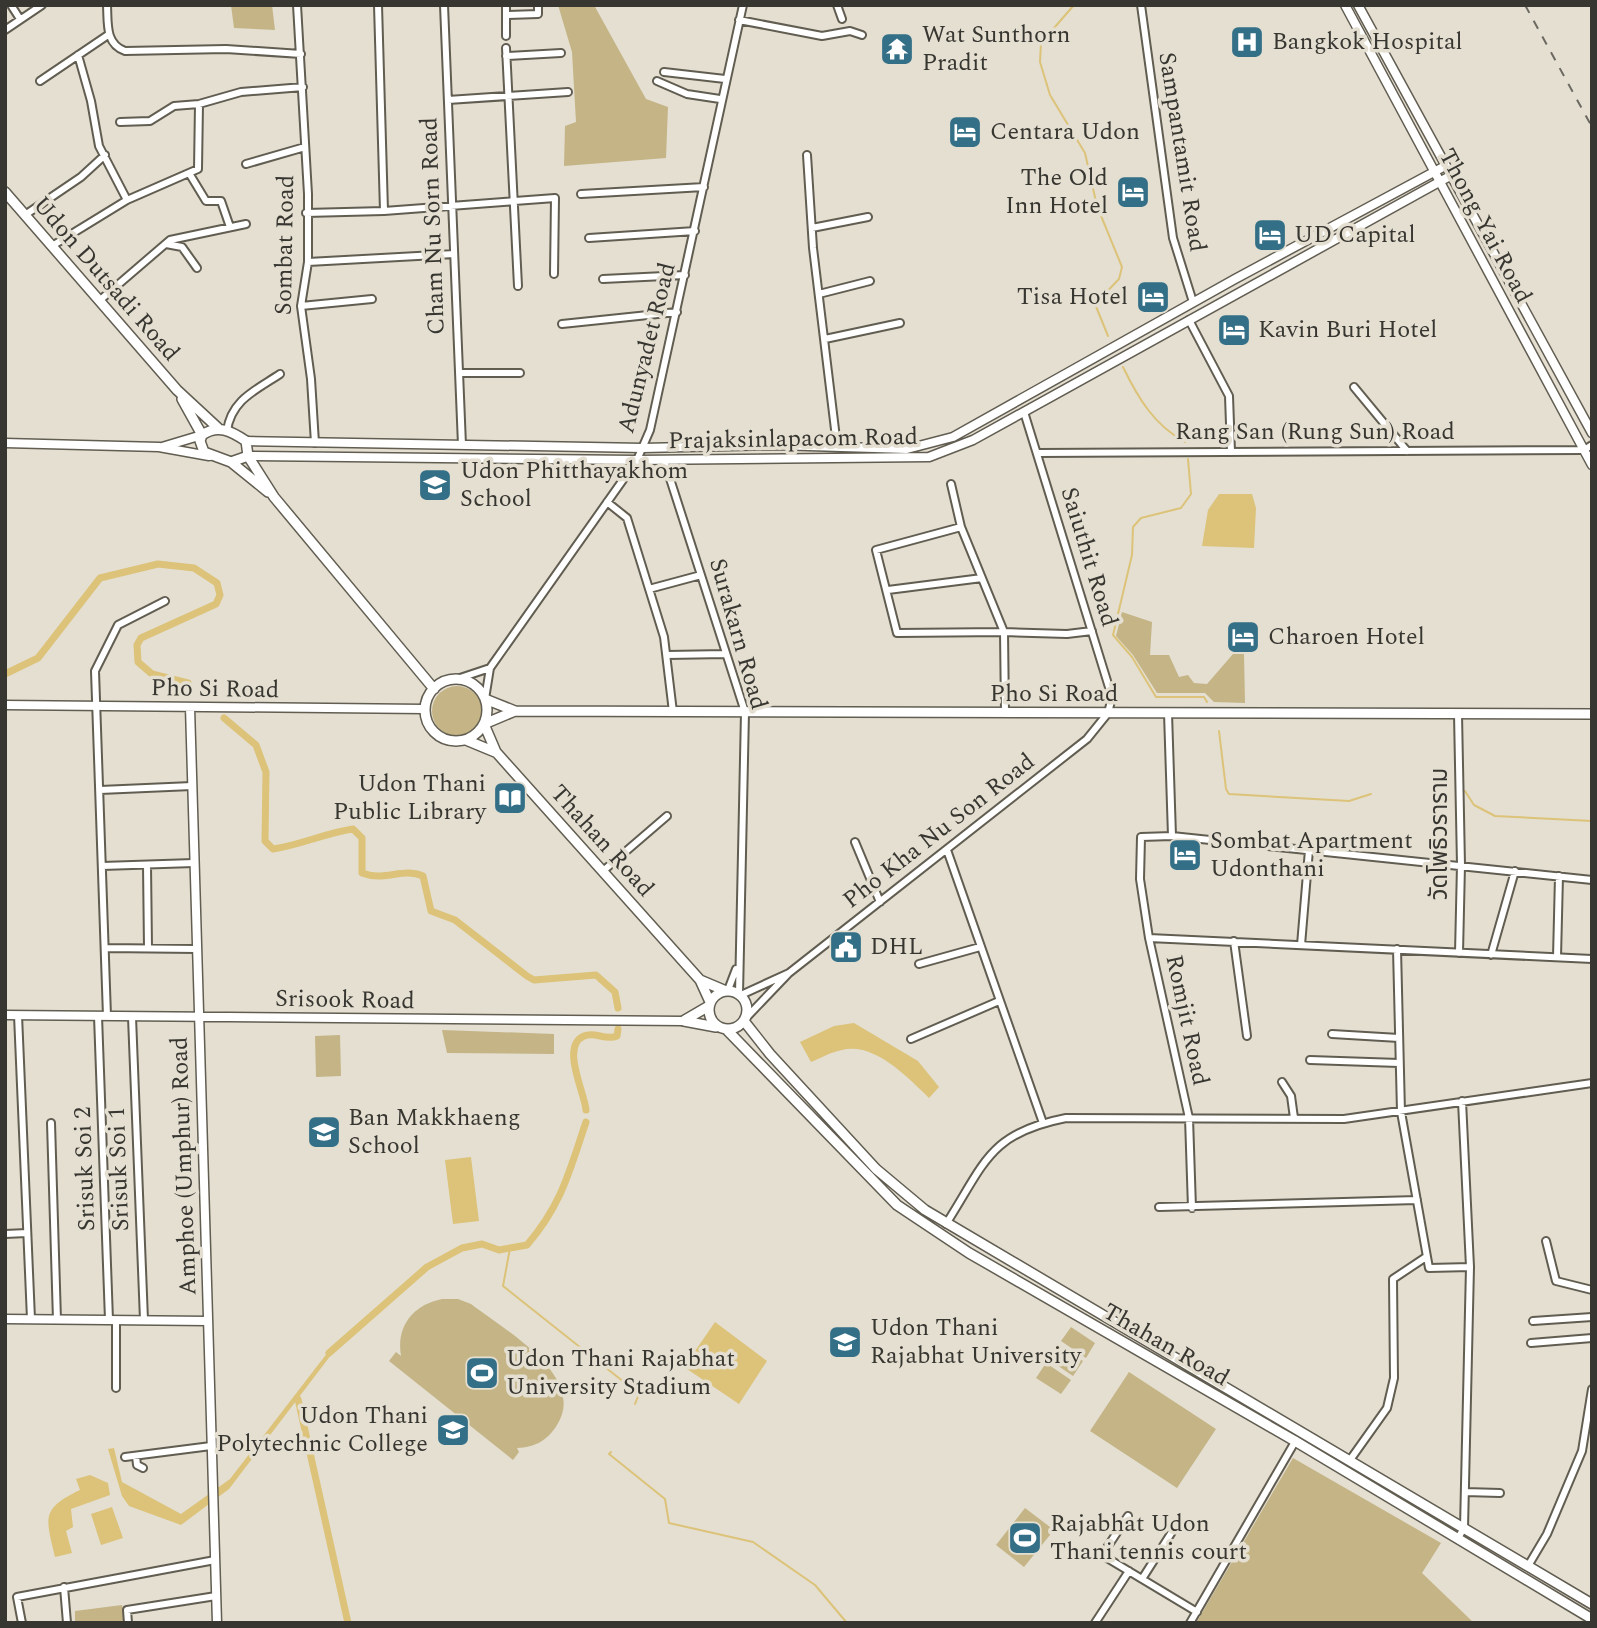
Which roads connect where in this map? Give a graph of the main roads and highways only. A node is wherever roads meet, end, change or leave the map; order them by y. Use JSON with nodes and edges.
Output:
{"nodes":[{"id":1,"x":5,"y":192,"type":"edge"},
{"id":2,"x":177,"y":390,"type":"junction"},
{"id":3,"x":223,"y":429,"type":"junction"},
{"id":4,"x":202,"y":435,"type":"junction"},
{"id":5,"x":248,"y":456,"type":"junction"},
{"id":6,"x":232,"y":462,"type":"junction"},
{"id":7,"x":274,"y":497,"type":"junction"},
{"id":8,"x":434,"y":689,"type":"junction"},
{"id":9,"x":485,"y":699,"type":"junction"},
{"id":10,"x":515,"y":711,"type":"junction"},
{"id":11,"x":1592,"y":714,"type":"edge"},
{"id":12,"x":484,"y":724,"type":"junction"},
{"id":13,"x":466,"y":740,"type":"junction"},
{"id":14,"x":496,"y":752,"type":"junction"},
{"id":15,"x":700,"y":980,"type":"junction"},
{"id":16,"x":727,"y":990,"type":"junction"},
{"id":17,"x":709,"y":1004,"type":"junction"},
{"id":18,"x":744,"y":1020,"type":"junction"},
{"id":19,"x":723,"y":1028,"type":"junction"},
{"id":20,"x":1592,"y":1604,"type":"edge"},
{"id":21,"x":1592,"y":1619,"type":"edge"}],
"edges":[{"from":1,"to":2,"type":"main road","name":"Udon Dutsadi Road"},
{"from":2,"to":3,"type":"main road","name":"Udon Dutsadi Road"},
{"from":2,"to":4,"type":"main road","name":"Udon Dutsadi Road"},
{"from":3,"to":4,"type":"main road"},
{"from":3,"to":5,"type":"main road","name":"Udon Dutsadi Road"},
{"from":4,"to":6,"type":"main road","name":"Udon Dutsadi Road"},
{"from":5,"to":6,"type":"main road"},
{"from":5,"to":7,"type":"main road"},
{"from":6,"to":7,"type":"main road"},
{"from":7,"to":8,"type":"main road"},
{"from":8,"to":9,"type":"main road"},
{"from":8,"to":13,"type":"main road"},
{"from":9,"to":10,"type":"main road","name":"Pho Si Road"},
{"from":9,"to":12,"type":"main road"},
{"from":10,"to":11,"type":"main road","name":"Pho Si Road"},
{"from":10,"to":12,"type":"main road","name":"Pho Si Road"},
{"from":12,"to":13,"type":"main road"},
{"from":12,"to":14,"type":"main road","name":"Thahan Road"},
{"from":13,"to":14,"type":"main road"},
{"from":14,"to":15,"type":"main road","name":"Thahan Road"},
{"from":15,"to":16,"type":"main road","name":"Thahan Road"},
{"from":15,"to":17,"type":"main road","name":"Thahan Road"},
{"from":16,"to":17,"type":"main road"},
{"from":16,"to":18,"type":"main road"},
{"from":17,"to":19,"type":"main road"},
{"from":17,"to":19,"type":"main road"},
{"from":18,"to":19,"type":"main road"},
{"from":18,"to":20,"type":"main road","name":"Thahan Road"},
{"from":19,"to":21,"type":"main road","name":"Thahan Road"}]}
